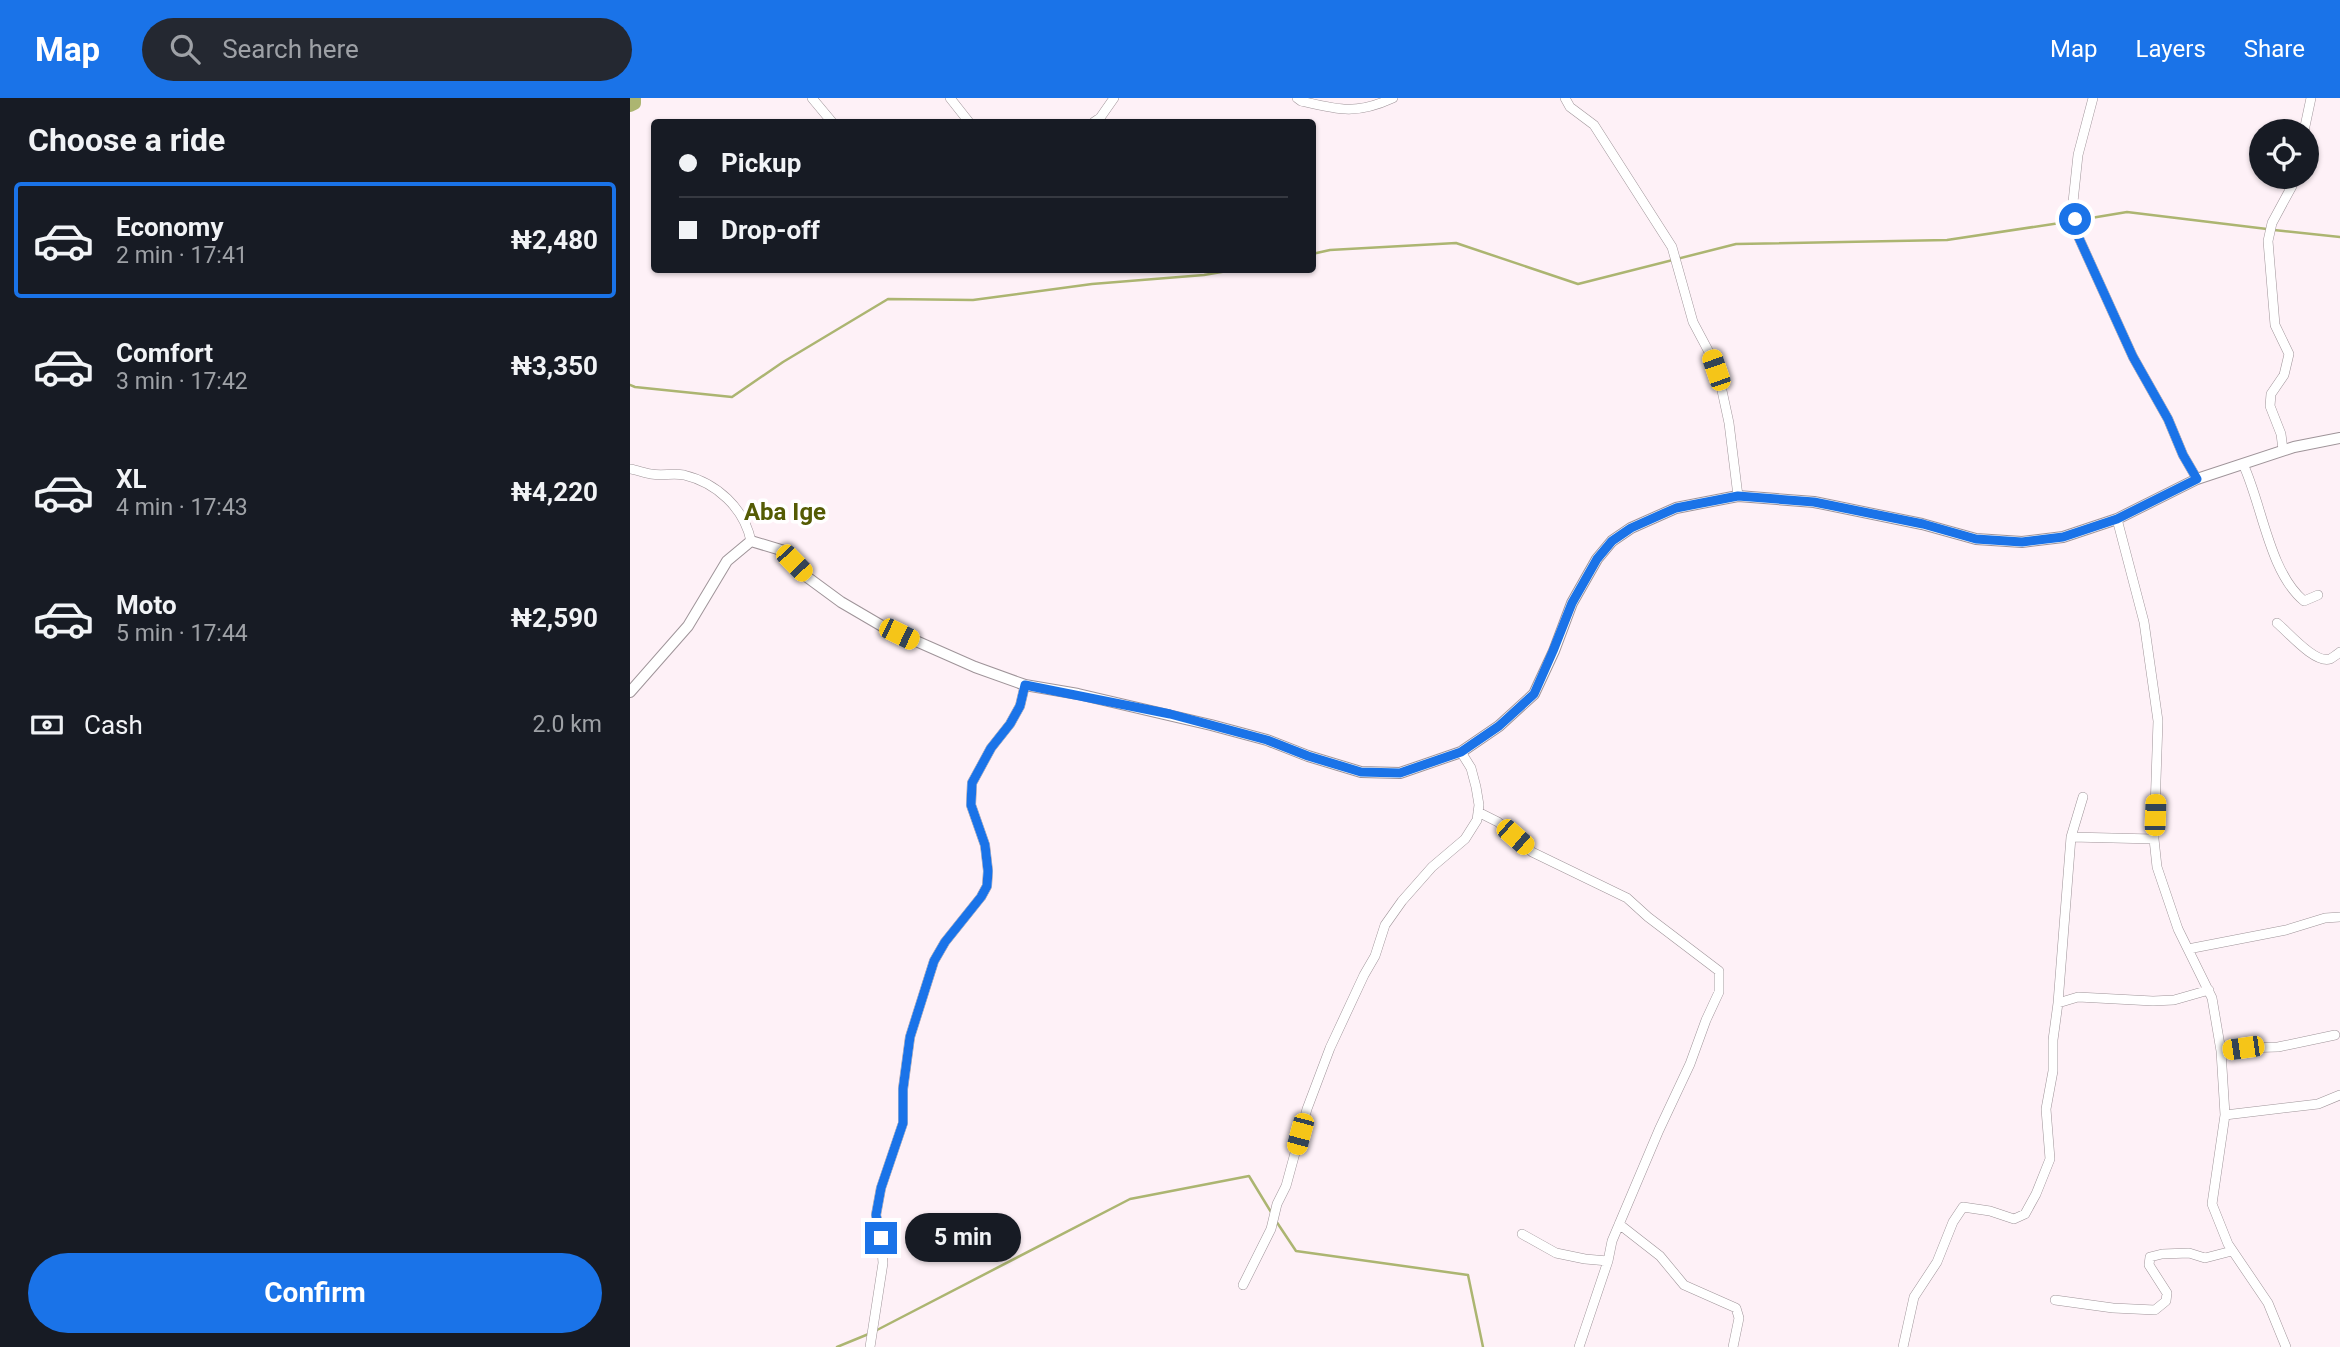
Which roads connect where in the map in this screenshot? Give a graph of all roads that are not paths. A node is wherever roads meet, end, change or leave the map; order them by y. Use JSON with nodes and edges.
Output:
{"nodes":[{"id":1,"x":812,"y":98,"type":"edge"},
{"id":2,"x":950,"y":98,"type":"edge"},
{"id":3,"x":1114,"y":98,"type":"edge"},
{"id":4,"x":1297,"y":98,"type":"edge"},
{"id":5,"x":1393,"y":98,"type":"edge"},
{"id":6,"x":1564,"y":98,"type":"edge"},
{"id":7,"x":2093,"y":98,"type":"edge"},
{"id":8,"x":2311,"y":98,"type":"edge"},
{"id":9,"x":830,"y":119,"type":"edge"},
{"id":10,"x":967,"y":119,"type":"edge"},
{"id":11,"x":1098,"y":119,"type":"edge"},
{"id":12,"x":2307,"y":119,"type":"edge"},
{"id":13,"x":2290,"y":189,"type":"edge"},
{"id":14,"x":2340,"y":438,"type":"edge"},
{"id":15,"x":2283,"y":450,"type":"junction"},
{"id":16,"x":2243,"y":464,"type":"junction"},
{"id":17,"x":630,"y":469,"type":"edge"},
{"id":18,"x":2197,"y":479,"type":"junction"},
{"id":19,"x":1738,"y":496,"type":"junction"},
{"id":20,"x":2117,"y":519,"type":"junction"},
{"id":21,"x":751,"y":541,"type":"junction"},
{"id":22,"x":2318,"y":595,"type":"dead end"},
{"id":23,"x":2277,"y":623,"type":"dead end"},
{"id":24,"x":2340,"y":652,"type":"edge"},
{"id":25,"x":1025,"y":685,"type":"junction"},
{"id":26,"x":630,"y":692,"type":"edge"},
{"id":27,"x":1461,"y":752,"type":"junction"},
{"id":28,"x":2082,"y":797,"type":"dead end"},
{"id":29,"x":1478,"y":812,"type":"junction"},
{"id":30,"x":2070,"y":837,"type":"junction"},
{"id":31,"x":2154,"y":839,"type":"junction"},
{"id":32,"x":2340,"y":917,"type":"edge"},
{"id":33,"x":2188,"y":949,"type":"junction"},
{"id":34,"x":2209,"y":990,"type":"junction"},
{"id":35,"x":2058,"y":1003,"type":"junction"},
{"id":36,"x":2335,"y":1035,"type":"dead end"},
{"id":37,"x":2221,"y":1051,"type":"junction"},
{"id":38,"x":2340,"y":1095,"type":"edge"},
{"id":39,"x":2225,"y":1115,"type":"junction"},
{"id":40,"x":1619,"y":1224,"type":"junction"},
{"id":41,"x":1522,"y":1234,"type":"dead end"},
{"id":42,"x":2232,"y":1251,"type":"junction"},
{"id":43,"x":1608,"y":1261,"type":"junction"},
{"id":44,"x":1243,"y":1285,"type":"dead end"},
{"id":45,"x":2055,"y":1300,"type":"dead end"},
{"id":46,"x":870,"y":1347,"type":"edge"},
{"id":47,"x":1579,"y":1347,"type":"edge"},
{"id":48,"x":1733,"y":1347,"type":"edge"},
{"id":49,"x":1903,"y":1347,"type":"edge"},
{"id":50,"x":2286,"y":1347,"type":"edge"}],
"edges":[{"from":1,"to":9,"type":"street"},
{"from":2,"to":10,"type":"street"},
{"from":3,"to":11,"type":"street"},
{"from":4,"to":5,"type":"street"},
{"from":6,"to":19,"type":"street"},
{"from":7,"to":18,"type":"street"},
{"from":8,"to":12,"type":"street"},
{"from":13,"to":15,"type":"street"},
{"from":14,"to":15,"type":"street"},
{"from":15,"to":16,"type":"street"},
{"from":16,"to":18,"type":"street"},
{"from":16,"to":22,"type":"street"},
{"from":17,"to":21,"type":"street"},
{"from":18,"to":20,"type":"street"},
{"from":19,"to":20,"type":"street"},
{"from":19,"to":27,"type":"street"},
{"from":20,"to":31,"type":"street"},
{"from":21,"to":25,"type":"street"},
{"from":21,"to":26,"type":"street"},
{"from":23,"to":24,"type":"street"},
{"from":25,"to":27,"type":"street"},
{"from":25,"to":46,"type":"street"},
{"from":27,"to":29,"type":"street"},
{"from":28,"to":30,"type":"street"},
{"from":29,"to":40,"type":"street"},
{"from":29,"to":44,"type":"street"},
{"from":30,"to":31,"type":"street"},
{"from":30,"to":35,"type":"street"},
{"from":31,"to":33,"type":"street"},
{"from":32,"to":33,"type":"street"},
{"from":33,"to":34,"type":"street"},
{"from":34,"to":35,"type":"street"},
{"from":34,"to":37,"type":"street"},
{"from":35,"to":49,"type":"street"},
{"from":36,"to":37,"type":"street"},
{"from":37,"to":39,"type":"street"},
{"from":38,"to":39,"type":"street"},
{"from":39,"to":42,"type":"street"},
{"from":40,"to":43,"type":"street"},
{"from":40,"to":48,"type":"street"},
{"from":41,"to":43,"type":"street"},
{"from":42,"to":45,"type":"street"},
{"from":42,"to":50,"type":"street"},
{"from":43,"to":47,"type":"street"}]}
